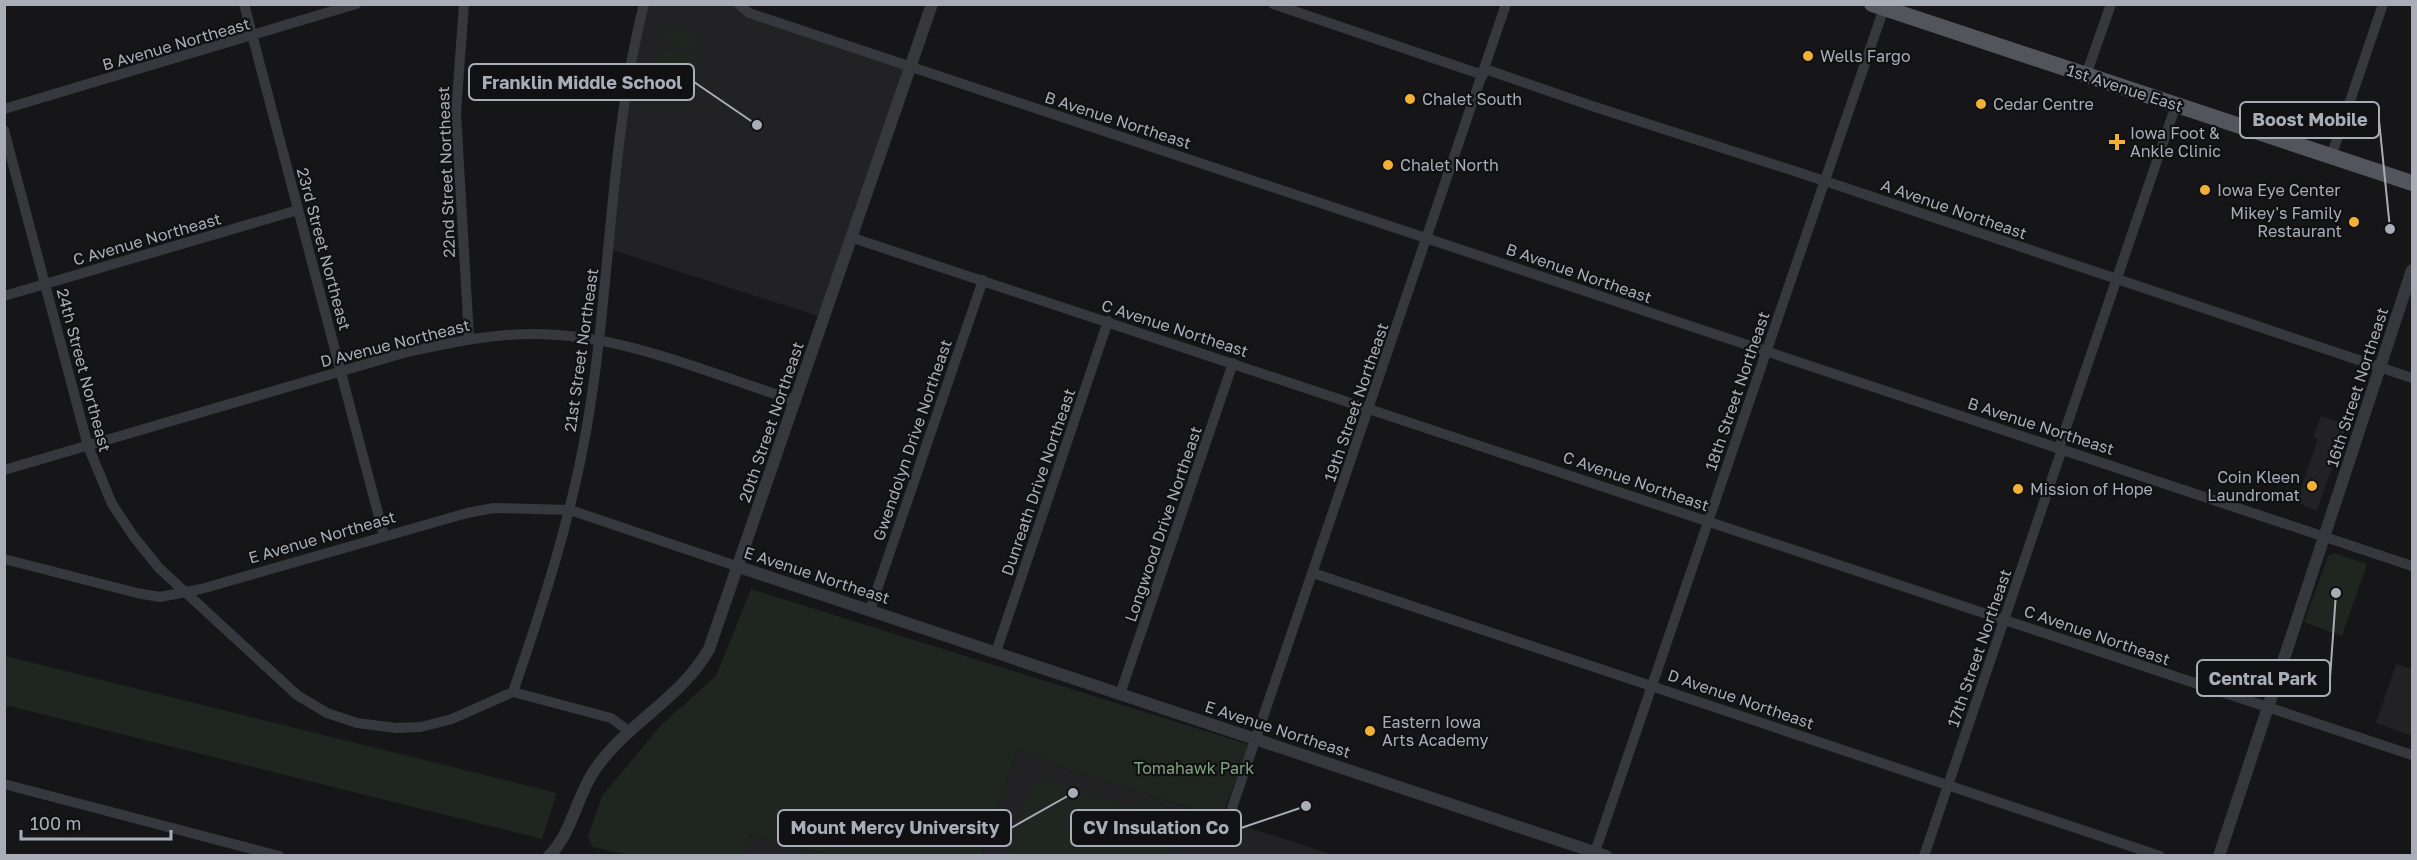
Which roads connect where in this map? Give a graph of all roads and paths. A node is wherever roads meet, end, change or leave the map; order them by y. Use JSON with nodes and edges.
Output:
{"nodes":[{"id":1,"x":244,"y":4,"type":"edge"},
{"id":2,"x":356,"y":4,"type":"edge"},
{"id":3,"x":464,"y":4,"type":"edge"},
{"id":4,"x":644,"y":4,"type":"edge"},
{"id":5,"x":739,"y":4,"type":"edge"},
{"id":6,"x":932,"y":4,"type":"edge"},
{"id":7,"x":1274,"y":4,"type":"edge"},
{"id":8,"x":1506,"y":4,"type":"edge"},
{"id":9,"x":2111,"y":4,"type":"edge"},
{"id":10,"x":2383,"y":4,"type":"edge"},
{"id":11,"x":1878,"y":7,"type":"edge"},
{"id":12,"x":252,"y":37,"type":"junction"},
{"id":13,"x":911,"y":66,"type":"junction"},
{"id":14,"x":1484,"y":72,"type":"junction"},
{"id":15,"x":2086,"y":75,"type":"junction"},
{"id":16,"x":2176,"y":105,"type":"junction"},
{"id":17,"x":4,"y":109,"type":"edge"},
{"id":18,"x":4,"y":130,"type":"edge"},
{"id":19,"x":2331,"y":157,"type":"junction"},
{"id":20,"x":1825,"y":181,"type":"junction"},
{"id":21,"x":2412,"y":183,"type":"edge"},
{"id":22,"x":298,"y":210,"type":"junction"},
{"id":23,"x":850,"y":237,"type":"junction"},
{"id":24,"x":1428,"y":238,"type":"junction"},
{"id":25,"x":2412,"y":270,"type":"edge"},
{"id":26,"x":983,"y":280,"type":"junction"},
{"id":27,"x":2118,"y":280,"type":"junction"},
{"id":28,"x":46,"y":284,"type":"junction"},
{"id":29,"x":4,"y":296,"type":"edge"},
{"id":30,"x":1108,"y":321,"type":"junction"},
{"id":31,"x":469,"y":338,"type":"junction"},
{"id":32,"x":599,"y":341,"type":"junction"},
{"id":33,"x":1766,"y":352,"type":"junction"},
{"id":34,"x":1233,"y":363,"type":"junction"},
{"id":35,"x":2380,"y":368,"type":"junction"},
{"id":36,"x":341,"y":372,"type":"junction"},
{"id":37,"x":2412,"y":378,"type":"edge"},
{"id":38,"x":796,"y":401,"type":"junction"},
{"id":39,"x":1369,"y":407,"type":"junction"},
{"id":40,"x":88,"y":446,"type":"junction"},
{"id":41,"x":2061,"y":449,"type":"junction"},
{"id":42,"x":4,"y":470,"type":"edge"},
{"id":43,"x":570,"y":510,"type":"junction"},
{"id":44,"x":1708,"y":521,"type":"junction"},
{"id":45,"x":384,"y":536,"type":"junction"},
{"id":46,"x":2325,"y":538,"type":"junction"},
{"id":47,"x":4,"y":559,"type":"edge"},
{"id":48,"x":2412,"y":566,"type":"edge"},
{"id":49,"x":739,"y":567,"type":"junction"},
{"id":50,"x":1313,"y":573,"type":"junction"},
{"id":51,"x":183,"y":593,"type":"junction"},
{"id":52,"x":870,"y":610,"type":"junction"},
{"id":53,"x":2005,"y":620,"type":"junction"},
{"id":54,"x":996,"y":652,"type":"junction"},
{"id":55,"x":1653,"y":685,"type":"junction"},
{"id":56,"x":513,"y":692,"type":"junction"},
{"id":57,"x":1120,"y":694,"type":"junction"},
{"id":58,"x":2269,"y":708,"type":"junction"},
{"id":59,"x":630,"y":732,"type":"junction"},
{"id":60,"x":1256,"y":738,"type":"junction"},
{"id":61,"x":2412,"y":755,"type":"edge"},
{"id":62,"x":4,"y":784,"type":"edge"},
{"id":63,"x":1948,"y":784,"type":"junction"},
{"id":64,"x":1232,"y":808,"type":"dead end"},
{"id":65,"x":1601,"y":854,"type":"edge"},
{"id":66,"x":279,"y":855,"type":"edge"},
{"id":67,"x":553,"y":855,"type":"edge"},
{"id":68,"x":1924,"y":855,"type":"edge"},
{"id":69,"x":2160,"y":855,"type":"edge"},
{"id":70,"x":2219,"y":855,"type":"edge"}],
"edges":[{"from":1,"to":12,"type":"street","name":"23rd Street Northeast"},
{"from":2,"to":12,"type":"street","name":"B Avenue Northeast"},
{"from":3,"to":31,"type":"street","name":"22nd Street Northeast"},
{"from":4,"to":32,"type":"street","name":"21st Street Northeast"},
{"from":5,"to":13,"type":"street","name":"B Avenue Northeast"},
{"from":6,"to":13,"type":"street","name":"20th Street Northeast"},
{"from":7,"to":14,"type":"street","name":"A Avenue Northeast"},
{"from":8,"to":14,"type":"street","name":"19th Street Northeast"},
{"from":9,"to":15,"type":"street"},
{"from":10,"to":19,"type":"street"},
{"from":11,"to":15,"type":"main road","name":"1st Avenue East"},
{"from":11,"to":20,"type":"street","name":"18th Street Northeast"},
{"from":12,"to":17,"type":"street","name":"B Avenue Northeast"},
{"from":12,"to":22,"type":"street","name":"23rd Street Northeast"},
{"from":13,"to":23,"type":"street","name":"20th Street Northeast"},
{"from":13,"to":24,"type":"street","name":"B Avenue Northeast"},
{"from":14,"to":20,"type":"street","name":"A Avenue Northeast"},
{"from":14,"to":24,"type":"street","name":"19th Street Northeast"},
{"from":15,"to":16,"type":"main road","name":"1st Avenue East"},
{"from":16,"to":19,"type":"main road","name":"1st Avenue East"},
{"from":16,"to":27,"type":"street","name":"17th Street Northeast"},
{"from":18,"to":28,"type":"street","name":"24th Street Northeast"},
{"from":19,"to":21,"type":"main road","name":"1st Avenue East"},
{"from":20,"to":27,"type":"street","name":"A Avenue Northeast"},
{"from":20,"to":33,"type":"street","name":"18th Street Northeast"},
{"from":22,"to":28,"type":"street","name":"C Avenue Northeast"},
{"from":22,"to":36,"type":"street","name":"23rd Street Northeast"},
{"from":23,"to":26,"type":"street","name":"C Avenue Northeast"},
{"from":23,"to":38,"type":"street","name":"20th Street Northeast"},
{"from":24,"to":33,"type":"street","name":"B Avenue Northeast"},
{"from":24,"to":39,"type":"street","name":"19th Street Northeast"},
{"from":25,"to":35,"type":"street","name":"16th Street Northeast"},
{"from":26,"to":30,"type":"street","name":"C Avenue Northeast"},
{"from":26,"to":52,"type":"street","name":"Gwendolyn Drive Northeast"},
{"from":27,"to":35,"type":"street","name":"A Avenue Northeast"},
{"from":27,"to":41,"type":"street","name":"17th Street Northeast"},
{"from":28,"to":29,"type":"street","name":"C Avenue Northeast"},
{"from":28,"to":40,"type":"street","name":"24th Street Northeast"},
{"from":30,"to":34,"type":"street","name":"C Avenue Northeast"},
{"from":30,"to":54,"type":"street","name":"Dunreath Drive Northeast"},
{"from":31,"to":32,"type":"street","name":"D Avenue Northeast"},
{"from":31,"to":36,"type":"street","name":"D Avenue Northeast"},
{"from":32,"to":38,"type":"street","name":"D Avenue Northeast"},
{"from":32,"to":43,"type":"street","name":"21st Street Northeast"},
{"from":33,"to":41,"type":"street","name":"B Avenue Northeast"},
{"from":33,"to":44,"type":"street","name":"18th Street Northeast"},
{"from":34,"to":39,"type":"street","name":"C Avenue Northeast"},
{"from":34,"to":57,"type":"street","name":"Longwood Drive Northeast"},
{"from":35,"to":37,"type":"street","name":"A Avenue Northeast"},
{"from":35,"to":46,"type":"street","name":"16th Street Northeast"},
{"from":36,"to":40,"type":"street","name":"D Avenue Northeast"},
{"from":36,"to":45,"type":"street","name":"23rd Street Northeast"},
{"from":38,"to":49,"type":"street","name":"20th Street Northeast"},
{"from":39,"to":44,"type":"street","name":"C Avenue Northeast"},
{"from":39,"to":50,"type":"street","name":"19th Street Northeast"},
{"from":40,"to":42,"type":"street","name":"D Avenue Northeast"},
{"from":40,"to":51,"type":"street","name":"24th Street Northeast"},
{"from":41,"to":46,"type":"street","name":"B Avenue Northeast"},
{"from":41,"to":53,"type":"street","name":"17th Street Northeast"},
{"from":43,"to":45,"type":"street","name":"E Avenue Northeast"},
{"from":43,"to":49,"type":"street","name":"E Avenue Northeast"},
{"from":43,"to":56,"type":"street","name":"21st Street Northeast"},
{"from":44,"to":53,"type":"street","name":"C Avenue Northeast"},
{"from":44,"to":55,"type":"street","name":"18th Street Northeast"},
{"from":45,"to":51,"type":"street","name":"E Avenue Northeast"},
{"from":46,"to":48,"type":"street","name":"B Avenue Northeast"},
{"from":46,"to":58,"type":"street","name":"16th Street Northeast"},
{"from":47,"to":51,"type":"street","name":"E Avenue Northeast"},
{"from":49,"to":52,"type":"street","name":"E Avenue Northeast"},
{"from":49,"to":59,"type":"street","name":"20th Street Northeast"},
{"from":50,"to":55,"type":"street","name":"D Avenue Northeast"},
{"from":50,"to":60,"type":"street","name":"19th Street Northeast"},
{"from":51,"to":56,"type":"street","name":"24th Street Northeast"},
{"from":52,"to":54,"type":"street","name":"E Avenue Northeast"},
{"from":53,"to":58,"type":"street","name":"C Avenue Northeast"},
{"from":53,"to":63,"type":"street","name":"17th Street Northeast"},
{"from":54,"to":57,"type":"street","name":"E Avenue Northeast"},
{"from":55,"to":63,"type":"street","name":"D Avenue Northeast"},
{"from":55,"to":65,"type":"street","name":"18th Street Northeast"},
{"from":56,"to":59,"type":"street"},
{"from":57,"to":60,"type":"street","name":"E Avenue Northeast"},
{"from":58,"to":61,"type":"street","name":"C Avenue Northeast"},
{"from":58,"to":70,"type":"street","name":"16th Street Northeast"},
{"from":59,"to":67,"type":"street","name":"20th Street Northeast"},
{"from":60,"to":64,"type":"street","name":"19th Street Northeast"},
{"from":60,"to":65,"type":"street","name":"E Avenue Northeast"},
{"from":62,"to":66,"type":"street"},
{"from":63,"to":68,"type":"street","name":"17th Street Northeast"},
{"from":63,"to":69,"type":"street","name":"D Avenue Northeast"}]}
